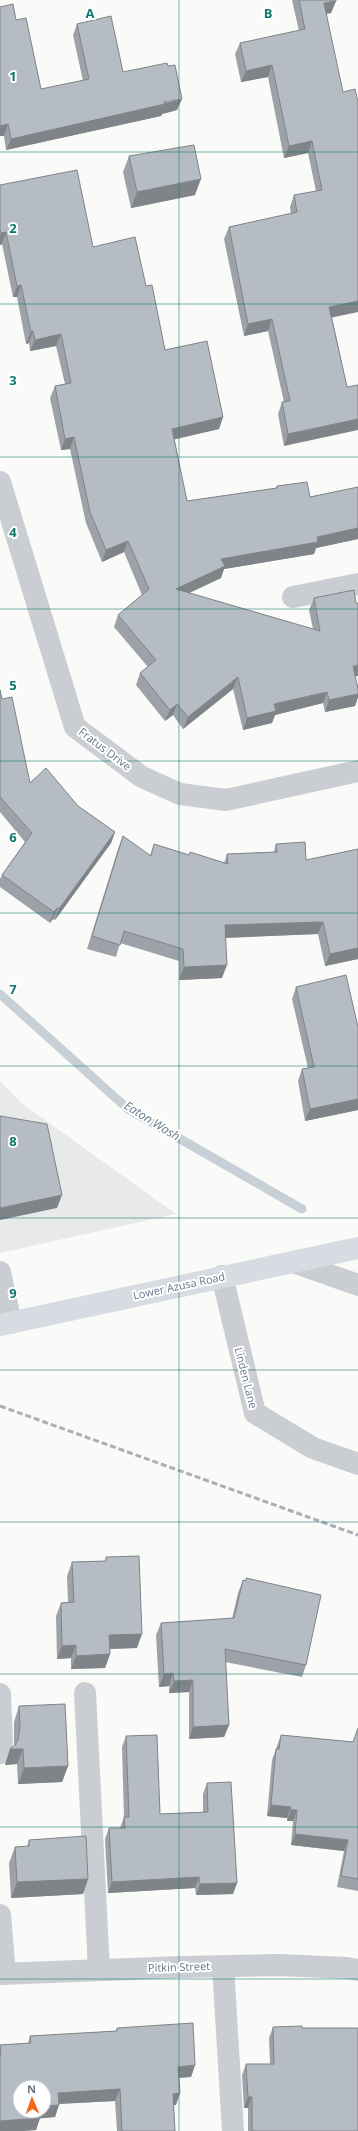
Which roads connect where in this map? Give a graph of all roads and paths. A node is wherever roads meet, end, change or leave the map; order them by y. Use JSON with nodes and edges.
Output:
{"nodes":[{"id":1,"x":0,"y":482,"type":"edge"},
{"id":2,"x":358,"y":584,"type":"edge"},
{"id":3,"x":293,"y":597,"type":"dead end"},
{"id":4,"x":358,"y":771,"type":"edge"},
{"id":5,"x":358,"y":1248,"type":"edge"},
{"id":6,"x":293,"y":1262,"type":"junction"},
{"id":7,"x":0,"y":1272,"type":"edge"},
{"id":8,"x":222,"y":1276,"type":"junction"},
{"id":9,"x":358,"y":1285,"type":"edge"},
{"id":10,"x":5,"y":1324,"type":"edge"},
{"id":11,"x":358,"y":1464,"type":"edge"},
{"id":12,"x":85,"y":1693,"type":"dead end"},
{"id":13,"x":0,"y":1694,"type":"edge"},
{"id":14,"x":0,"y":1753,"type":"edge"},
{"id":15,"x":0,"y":1915,"type":"edge"},
{"id":16,"x":223,"y":1966,"type":"junction"},
{"id":17,"x":99,"y":1970,"type":"junction"},
{"id":18,"x":358,"y":1970,"type":"edge"},
{"id":19,"x":2,"y":1974,"type":"edge"},
{"id":20,"x":233,"y":2131,"type":"edge"}],
"edges":[{"from":1,"to":4,"type":"street","name":"Fratus Drive"},
{"from":2,"to":3,"type":"street"},
{"from":5,"to":6,"type":"main road","name":"Lower Azusa Road"},
{"from":6,"to":8,"type":"main road","name":"Lower Azusa Road"},
{"from":6,"to":9,"type":"street"},
{"from":7,"to":10,"type":"street"},
{"from":8,"to":10,"type":"main road","name":"Lower Azusa Road"},
{"from":8,"to":11,"type":"street","name":"Linden Lane"},
{"from":12,"to":17,"type":"street"},
{"from":13,"to":14,"type":"street"},
{"from":15,"to":19,"type":"street"},
{"from":16,"to":17,"type":"street","name":"Pitkin Street"},
{"from":16,"to":18,"type":"street","name":"Pitkin Street"},
{"from":16,"to":20,"type":"street"},
{"from":17,"to":19,"type":"street","name":"Pitkin Street"}]}
